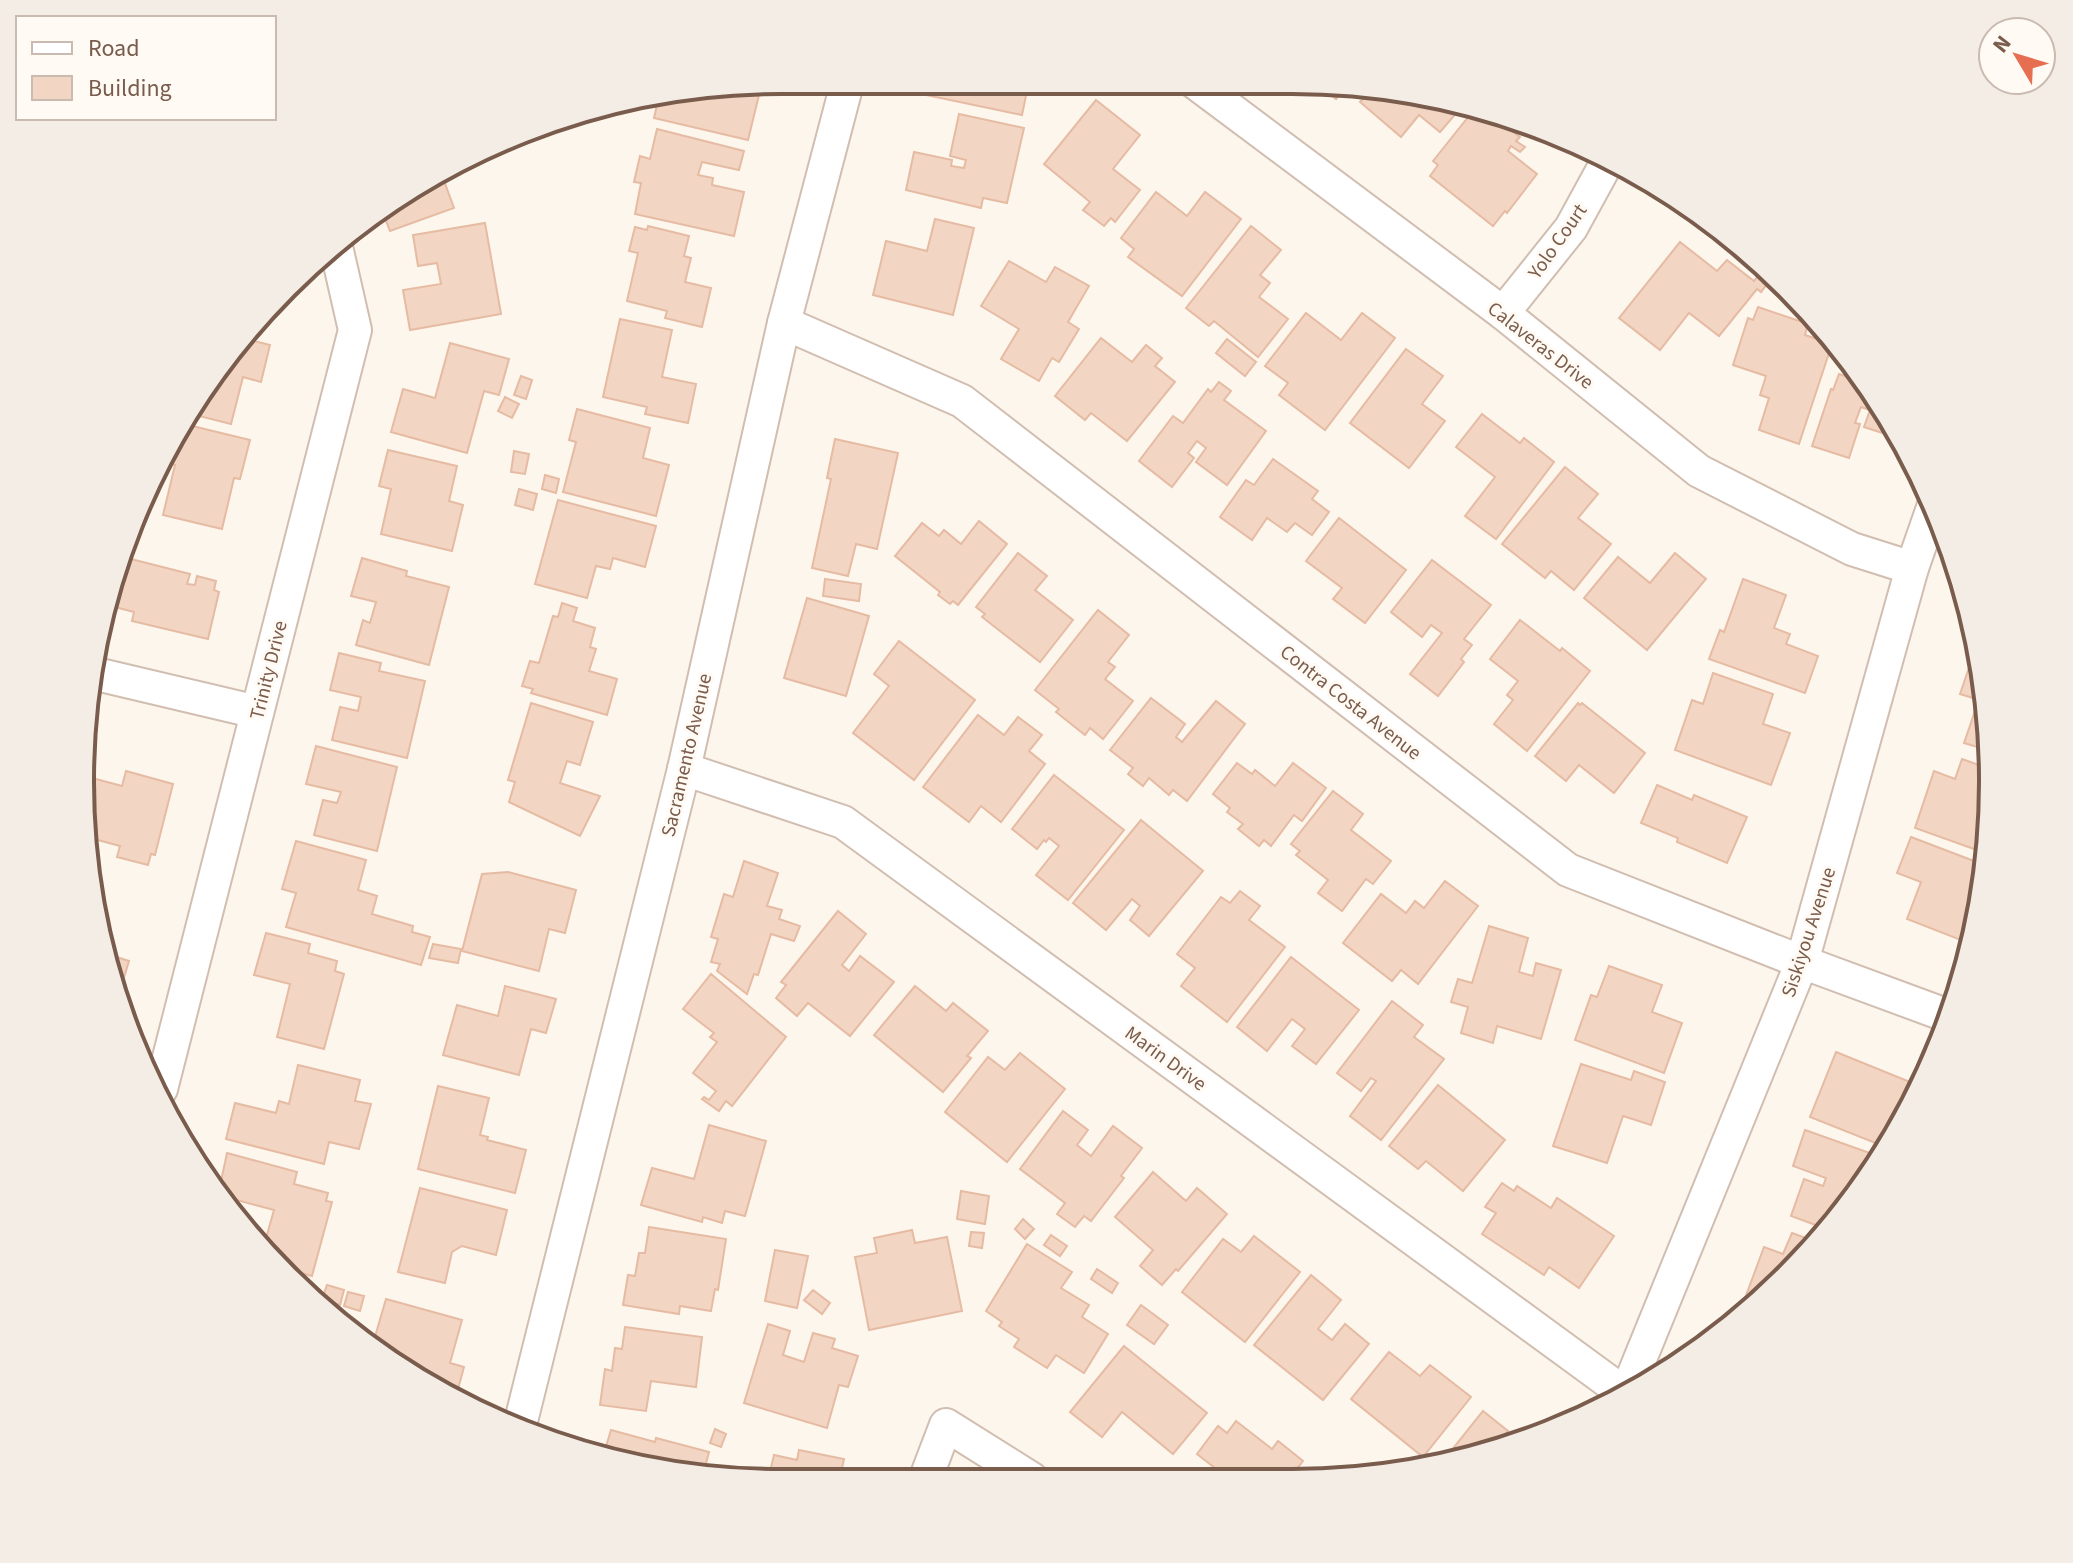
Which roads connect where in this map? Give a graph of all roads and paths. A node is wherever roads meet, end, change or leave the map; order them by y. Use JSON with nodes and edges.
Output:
{"nodes":[{"id":1,"x":844,"y":94,"type":"edge"},
{"id":2,"x":1210,"y":94,"type":"edge"},
{"id":3,"x":1603,"y":169,"type":"edge"},
{"id":4,"x":338,"y":257,"type":"edge"},
{"id":5,"x":1503,"y":313,"type":"junction"},
{"id":6,"x":784,"y":323,"type":"junction"},
{"id":7,"x":1928,"y":521,"type":"edge"},
{"id":8,"x":1912,"y":568,"type":"junction"},
{"id":9,"x":103,"y":675,"type":"edge"},
{"id":10,"x":257,"y":712,"type":"junction"},
{"id":11,"x":684,"y":769,"type":"junction"},
{"id":12,"x":1802,"y":962,"type":"junction"},
{"id":13,"x":1939,"y":1013,"type":"edge"},
{"id":14,"x":163,"y":1081,"type":"edge"},
{"id":15,"x":1631,"y":1379,"type":"edge"},
{"id":16,"x":1618,"y":1386,"type":"edge"},
{"id":17,"x":522,"y":1418,"type":"edge"},
{"id":18,"x":929,"y":1469,"type":"edge"},
{"id":19,"x":1016,"y":1469,"type":"edge"}],
"edges":[{"from":1,"to":6,"type":"street","name":"Sacramento Avenue"},
{"from":2,"to":5,"type":"street","name":"Calaveras Drive"},
{"from":3,"to":5,"type":"street","name":"Yolo Court"},
{"from":4,"to":10,"type":"street","name":"Trinity Drive"},
{"from":5,"to":8,"type":"street","name":"Calaveras Drive"},
{"from":6,"to":11,"type":"street","name":"Sacramento Avenue"},
{"from":6,"to":12,"type":"street","name":"Contra Costa Avenue"},
{"from":7,"to":8,"type":"street","name":"Siskiyou Avenue"},
{"from":8,"to":12,"type":"street","name":"Siskiyou Avenue"},
{"from":9,"to":10,"type":"street"},
{"from":10,"to":14,"type":"street","name":"Trinity Drive"},
{"from":11,"to":16,"type":"street","name":"Marin Drive"},
{"from":11,"to":17,"type":"street","name":"Sacramento Avenue"},
{"from":12,"to":13,"type":"street","name":"Contra Costa Avenue"},
{"from":12,"to":15,"type":"street","name":"Siskiyou Avenue"},
{"from":18,"to":19,"type":"street"}]}
